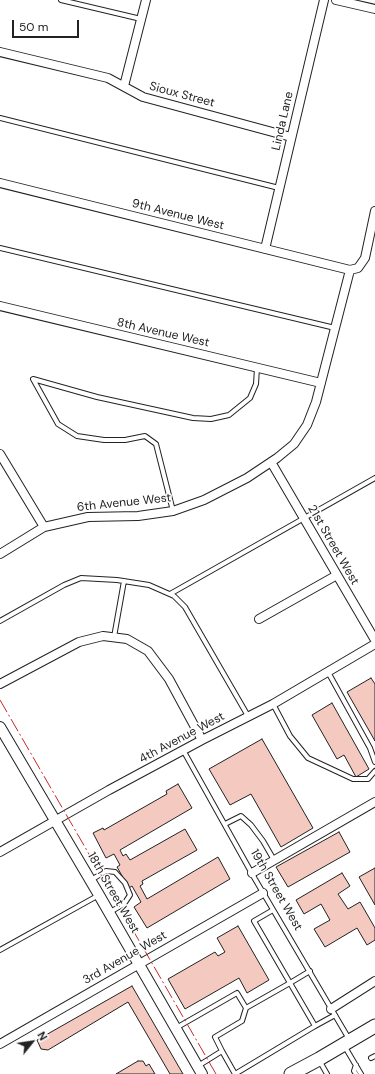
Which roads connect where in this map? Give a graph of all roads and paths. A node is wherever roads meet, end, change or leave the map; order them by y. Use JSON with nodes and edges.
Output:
{"nodes":[{"id":1,"x":61,"y":0,"type":"edge"},
{"id":2,"x":146,"y":0,"type":"edge"},
{"id":3,"x":324,"y":0,"type":"edge"},
{"id":4,"x":336,"y":0,"type":"edge"},
{"id":5,"x":375,"y":10,"type":"edge"},
{"id":6,"x":141,"y":19,"type":"junction"},
{"id":7,"x":0,"y":52,"type":"edge"},
{"id":8,"x":124,"y":86,"type":"junction"},
{"id":9,"x":0,"y":118,"type":"edge"},
{"id":10,"x":291,"y":137,"type":"junction"},
{"id":11,"x":0,"y":183,"type":"edge"},
{"id":12,"x":279,"y":188,"type":"junction"},
{"id":13,"x":375,"y":211,"type":"edge"},
{"id":14,"x":0,"y":248,"type":"edge"},
{"id":15,"x":265,"y":248,"type":"junction"},
{"id":16,"x":350,"y":270,"type":"junction"},
{"id":17,"x":0,"y":306,"type":"edge"},
{"id":18,"x":335,"y":328,"type":"junction"},
{"id":19,"x":257,"y":368,"type":"junction"},
{"id":20,"x":321,"y":383,"type":"junction"},
{"id":21,"x":0,"y":454,"type":"edge"},
{"id":22,"x":271,"y":462,"type":"junction"},
{"id":23,"x":375,"y":478,"type":"edge"},
{"id":24,"x":173,"y":511,"type":"junction"},
{"id":25,"x":304,"y":518,"type":"junction"},
{"id":26,"x":44,"y":527,"type":"junction"},
{"id":27,"x":0,"y":554,"type":"edge"},
{"id":28,"x":337,"y":575,"type":"junction"},
{"id":29,"x":124,"y":581,"type":"junction"},
{"id":30,"x":170,"y":594,"type":"junction"},
{"id":31,"x":259,"y":619,"type":"dead end"},
{"id":32,"x":0,"y":621,"type":"edge"},
{"id":33,"x":114,"y":637,"type":"junction"},
{"id":34,"x":375,"y":640,"type":"edge"},
{"id":35,"x":375,"y":644,"type":"edge"},
{"id":36,"x":328,"y":672,"type":"junction"},
{"id":37,"x":0,"y":684,"type":"edge"},
{"id":38,"x":273,"y":704,"type":"junction"},
{"id":39,"x":248,"y":717,"type":"junction"},
{"id":40,"x":0,"y":727,"type":"edge"},
{"id":41,"x":202,"y":740,"type":"junction"},
{"id":42,"x":183,"y":750,"type":"junction"},
{"id":43,"x":375,"y":762,"type":"edge"},
{"id":44,"x":375,"y":771,"type":"edge"},
{"id":45,"x":375,"y":802,"type":"edge"},
{"id":46,"x":55,"y":821,"type":"junction"},
{"id":47,"x":225,"y":824,"type":"junction"},
{"id":48,"x":0,"y":852,"type":"edge"},
{"id":49,"x":274,"y":860,"type":"junction"},
{"id":50,"x":252,"y":873,"type":"junction"},
{"id":51,"x":90,"y":880,"type":"junction"},
{"id":52,"x":263,"y":893,"type":"junction"},
{"id":53,"x":99,"y":895,"type":"junction"},
{"id":54,"x":273,"y":910,"type":"junction"},
{"id":55,"x":109,"y":912,"type":"junction"},
{"id":56,"x":0,"y":950,"type":"edge"},
{"id":57,"x":139,"y":964,"type":"junction"},
{"id":58,"x":310,"y":972,"type":"junction"},
{"id":59,"x":375,"y":981,"type":"edge"},
{"id":60,"x":290,"y":983,"type":"junction"},
{"id":61,"x":246,"y":1008,"type":"junction"},
{"id":62,"x":333,"y":1012,"type":"junction"},
{"id":63,"x":315,"y":1026,"type":"junction"},
{"id":64,"x":375,"y":1026,"type":"edge"},
{"id":65,"x":175,"y":1028,"type":"junction"},
{"id":66,"x":347,"y":1043,"type":"junction"},
{"id":67,"x":0,"y":1044,"type":"edge"},
{"id":68,"x":222,"y":1051,"type":"junction"},
{"id":69,"x":319,"y":1060,"type":"junction"},
{"id":70,"x":356,"y":1065,"type":"junction"},
{"id":71,"x":200,"y":1070,"type":"edge"},
{"id":72,"x":235,"y":1074,"type":"edge"},
{"id":73,"x":292,"y":1074,"type":"edge"},
{"id":74,"x":327,"y":1074,"type":"edge"},
{"id":75,"x":356,"y":1074,"type":"edge"},
{"id":76,"x":361,"y":1074,"type":"edge"}],
"edges":[{"from":1,"to":6,"type":"lane"},
{"from":2,"to":6,"type":"street"},
{"from":3,"to":10,"type":"street","name":"Linda Lane"},
{"from":4,"to":5,"type":"street"},
{"from":6,"to":8,"type":"street"},
{"from":7,"to":8,"type":"street","name":"Sioux Street"},
{"from":8,"to":10,"type":"street","name":"Sioux Street"},
{"from":9,"to":12,"type":"lane"},
{"from":10,"to":12,"type":"street","name":"Linda Lane"},
{"from":11,"to":15,"type":"street","name":"9th Avenue West"},
{"from":12,"to":15,"type":"street","name":"Linda Lane"},
{"from":13,"to":16,"type":"street"},
{"from":14,"to":18,"type":"lane"},
{"from":15,"to":16,"type":"street","name":"9th Avenue West"},
{"from":16,"to":18,"type":"street","name":"6th Avenue West"},
{"from":17,"to":19,"type":"street","name":"8th Avenue West"},
{"from":18,"to":20,"type":"street","name":"6th Avenue West"},
{"from":19,"to":20,"type":"street","name":"8th Avenue West"},
{"from":19,"to":24,"type":"lane"},
{"from":20,"to":22,"type":"street","name":"6th Avenue West"},
{"from":21,"to":26,"type":"street"},
{"from":22,"to":24,"type":"street","name":"6th Avenue West"},
{"from":22,"to":25,"type":"street","name":"21st Street West"},
{"from":23,"to":25,"type":"lane"},
{"from":24,"to":26,"type":"street","name":"6th Avenue West"},
{"from":25,"to":28,"type":"street","name":"21st Street West"},
{"from":25,"to":30,"type":"lane"},
{"from":26,"to":27,"type":"street","name":"6th Avenue West"},
{"from":28,"to":31,"type":"street"},
{"from":28,"to":34,"type":"street","name":"21st Street West"},
{"from":29,"to":30,"type":"lane"},
{"from":29,"to":32,"type":"lane"},
{"from":29,"to":33,"type":"lane"},
{"from":30,"to":39,"type":"lane"},
{"from":33,"to":37,"type":"street"},
{"from":33,"to":41,"type":"street"},
{"from":35,"to":36,"type":"street","name":"4th Avenue West"},
{"from":36,"to":38,"type":"street","name":"4th Avenue West"},
{"from":36,"to":43,"type":"lane"},
{"from":38,"to":39,"type":"street","name":"4th Avenue West"},
{"from":38,"to":44,"type":"lane"},
{"from":39,"to":41,"type":"street","name":"4th Avenue West"},
{"from":40,"to":46,"type":"street","name":"18th Street West"},
{"from":41,"to":42,"type":"street","name":"4th Avenue West"},
{"from":42,"to":46,"type":"street","name":"4th Avenue West"},
{"from":42,"to":47,"type":"lane","name":"19th Street West"},
{"from":45,"to":49,"type":"street"},
{"from":46,"to":48,"type":"street","name":"4th Avenue West"},
{"from":46,"to":51,"type":"street","name":"18th Street West"},
{"from":47,"to":49,"type":"lane"},
{"from":47,"to":50,"type":"lane","name":"19th Street West"},
{"from":49,"to":50,"type":"street"},
{"from":50,"to":52,"type":"lane","name":"19th Street West"},
{"from":51,"to":53,"type":"street","name":"18th Street West"},
{"from":51,"to":55,"type":"lane"},
{"from":52,"to":54,"type":"lane","name":"19th Street West"},
{"from":52,"to":57,"type":"street","name":"3rd Avenue West"},
{"from":53,"to":55,"type":"street","name":"18th Street West"},
{"from":53,"to":56,"type":"lane"},
{"from":54,"to":58,"type":"lane","name":"19th Street West"},
{"from":54,"to":60,"type":"lane"},
{"from":55,"to":57,"type":"street","name":"18th Street West"},
{"from":57,"to":65,"type":"street","name":"18th Street West"},
{"from":57,"to":67,"type":"street","name":"3rd Avenue West"},
{"from":58,"to":60,"type":"lane"},
{"from":58,"to":62,"type":"lane","name":"19th Street West"},
{"from":59,"to":62,"type":"street"},
{"from":60,"to":61,"type":"lane"},
{"from":60,"to":63,"type":"lane"},
{"from":61,"to":65,"type":"lane"},
{"from":61,"to":68,"type":"lane"},
{"from":62,"to":63,"type":"lane"},
{"from":62,"to":66,"type":"lane","name":"19th Street West"},
{"from":63,"to":72,"type":"lane"},
{"from":64,"to":66,"type":"main road"},
{"from":65,"to":71,"type":"street","name":"18th Street West"},
{"from":66,"to":69,"type":"main road"},
{"from":66,"to":70,"type":"lane","name":"19th Street West"},
{"from":68,"to":71,"type":"lane"},
{"from":68,"to":72,"type":"lane"},
{"from":69,"to":73,"type":"main road"},
{"from":69,"to":74,"type":"lane"},
{"from":70,"to":75,"type":"lane"},
{"from":70,"to":76,"type":"lane","name":"19th Street West"}]}
